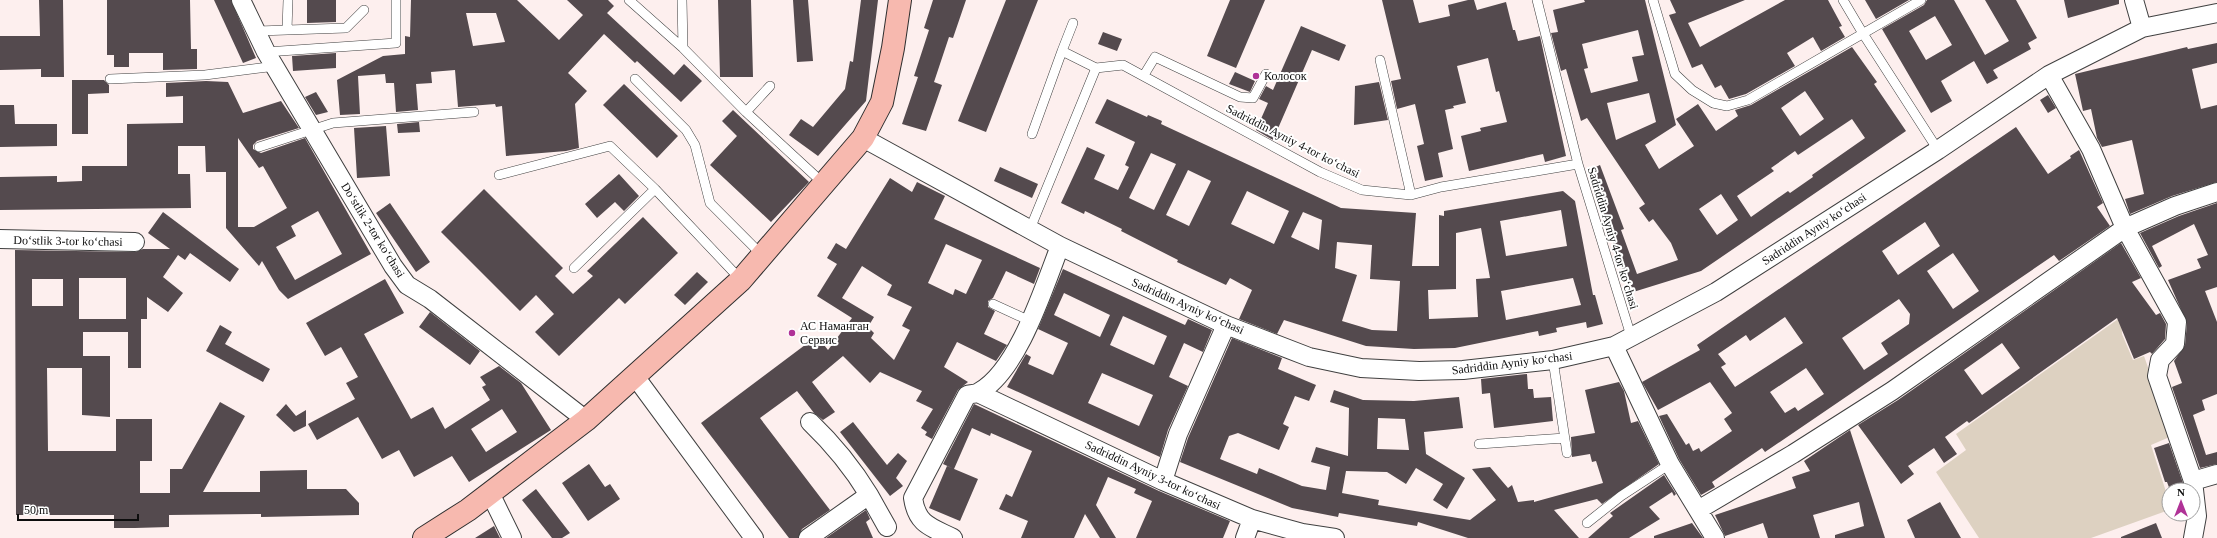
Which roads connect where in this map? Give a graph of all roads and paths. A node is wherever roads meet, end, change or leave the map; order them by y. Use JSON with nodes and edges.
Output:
{"nodes":[{"id":1,"x":241,"y":0,"type":"edge"},
{"id":2,"x":288,"y":0,"type":"edge"},
{"id":3,"x":396,"y":0,"type":"edge"},
{"id":4,"x":629,"y":0,"type":"edge"},
{"id":5,"x":682,"y":0,"type":"edge"},
{"id":6,"x":900,"y":0,"type":"edge"},
{"id":7,"x":1537,"y":0,"type":"edge"},
{"id":8,"x":1653,"y":0,"type":"edge"},
{"id":9,"x":1843,"y":0,"type":"edge"},
{"id":10,"x":1921,"y":0,"type":"edge"},
{"id":11,"x":2134,"y":0,"type":"edge"},
{"id":12,"x":364,"y":10,"type":"dead end"},
{"id":13,"x":2217,"y":13,"type":"edge"},
{"id":14,"x":1073,"y":23,"type":"dead end"},
{"id":15,"x":2142,"y":28,"type":"junction"},
{"id":16,"x":288,"y":30,"type":"junction"},
{"id":17,"x":258,"y":31,"type":"junction"},
{"id":18,"x":1862,"y":32,"type":"junction"},
{"id":19,"x":683,"y":48,"type":"junction"},
{"id":20,"x":1062,"y":51,"type":"junction"},
{"id":21,"x":271,"y":59,"type":"junction"},
{"id":22,"x":1380,"y":60,"type":"dead end"},
{"id":23,"x":1096,"y":68,"type":"junction"},
{"id":24,"x":1266,"y":74,"type":"dead end"},
{"id":25,"x":1144,"y":75,"type":"junction"},
{"id":26,"x":2050,"y":75,"type":"junction"},
{"id":27,"x":110,"y":79,"type":"dead end"},
{"id":28,"x":635,"y":79,"type":"dead end"},
{"id":29,"x":770,"y":86,"type":"dead end"},
{"id":30,"x":474,"y":112,"type":"dead end"},
{"id":31,"x":746,"y":112,"type":"junction"},
{"id":32,"x":313,"y":129,"type":"junction"},
{"id":33,"x":1032,"y":134,"type":"dead end"},
{"id":34,"x":863,"y":138,"type":"junction"},
{"id":35,"x":260,"y":147,"type":"dead end"},
{"id":36,"x":1938,"y":150,"type":"junction"},
{"id":37,"x":1578,"y":164,"type":"junction"},
{"id":38,"x":499,"y":175,"type":"dead end"},
{"id":39,"x":825,"y":184,"type":"junction"},
{"id":40,"x":655,"y":189,"type":"junction"},
{"id":41,"x":2217,"y":192,"type":"edge"},
{"id":42,"x":1411,"y":195,"type":"junction"},
{"id":43,"x":2125,"y":228,"type":"junction"},
{"id":44,"x":1030,"y":229,"type":"junction"},
{"id":45,"x":0,"y":239,"type":"edge"},
{"id":46,"x":135,"y":242,"type":"dead end"},
{"id":47,"x":1060,"y":246,"type":"junction"},
{"id":48,"x":762,"y":255,"type":"junction"},
{"id":49,"x":574,"y":268,"type":"dead end"},
{"id":50,"x":741,"y":280,"type":"junction"},
{"id":51,"x":993,"y":304,"type":"dead end"},
{"id":52,"x":1030,"y":321,"type":"junction"},
{"id":53,"x":1226,"y":325,"type":"junction"},
{"id":54,"x":1631,"y":336,"type":"junction"},
{"id":55,"x":1614,"y":346,"type":"junction"},
{"id":56,"x":1553,"y":360,"type":"junction"},
{"id":57,"x":634,"y":375,"type":"junction"},
{"id":58,"x":978,"y":393,"type":"junction"},
{"id":59,"x":586,"y":420,"type":"junction"},
{"id":60,"x":810,"y":422,"type":"dead end"},
{"id":61,"x":1565,"y":438,"type":"junction"},
{"id":62,"x":1479,"y":444,"type":"dead end"},
{"id":63,"x":1567,"y":453,"type":"dead end"},
{"id":64,"x":1670,"y":464,"type":"junction"},
{"id":65,"x":2217,"y":474,"type":"edge"},
{"id":66,"x":1164,"y":481,"type":"junction"},
{"id":67,"x":2193,"y":481,"type":"junction"},
{"id":68,"x":490,"y":493,"type":"junction"},
{"id":69,"x":869,"y":495,"type":"junction"},
{"id":70,"x":1698,"y":510,"type":"junction"},
{"id":71,"x":1252,"y":520,"type":"junction"},
{"id":72,"x":1587,"y":523,"type":"dead end"},
{"id":73,"x":887,"y":528,"type":"dead end"},
{"id":74,"x":424,"y":538,"type":"edge"},
{"id":75,"x":512,"y":538,"type":"edge"},
{"id":76,"x":754,"y":538,"type":"edge"},
{"id":77,"x":808,"y":538,"type":"edge"},
{"id":78,"x":953,"y":538,"type":"edge"},
{"id":79,"x":1245,"y":538,"type":"edge"},
{"id":80,"x":1335,"y":538,"type":"edge"},
{"id":81,"x":1715,"y":538,"type":"edge"},
{"id":82,"x":2193,"y":538,"type":"edge"}],
"edges":[{"from":1,"to":17,"type":"street","name":"Doʻstlik 2-tor koʻchasi"},
{"from":2,"to":16,"type":"lane"},
{"from":3,"to":21,"type":"lane"},
{"from":4,"to":19,"type":"lane"},
{"from":5,"to":19,"type":"lane"},
{"from":6,"to":34,"type":"street"},
{"from":7,"to":37,"type":"lane"},
{"from":8,"to":18,"type":"lane"},
{"from":9,"to":18,"type":"lane"},
{"from":10,"to":18,"type":"lane"},
{"from":11,"to":15,"type":"street"},
{"from":12,"to":16,"type":"lane"},
{"from":13,"to":15,"type":"street","name":"Sadriddin Ayniy koʻchasi"},
{"from":14,"to":20,"type":"lane"},
{"from":15,"to":26,"type":"street","name":"Sadriddin Ayniy koʻchasi"},
{"from":16,"to":17,"type":"lane"},
{"from":17,"to":21,"type":"street","name":"Doʻstlik 2-tor koʻchasi"},
{"from":18,"to":36,"type":"lane"},
{"from":19,"to":31,"type":"lane"},
{"from":20,"to":23,"type":"lane"},
{"from":20,"to":33,"type":"lane"},
{"from":21,"to":27,"type":"lane"},
{"from":21,"to":32,"type":"street","name":"Doʻstlik 2-tor koʻchasi"},
{"from":22,"to":42,"type":"lane"},
{"from":23,"to":25,"type":"lane","name":"Sadriddin Ayniy 4-tor koʻchasi"},
{"from":23,"to":44,"type":"lane"},
{"from":24,"to":25,"type":"lane"},
{"from":25,"to":42,"type":"lane","name":"Sadriddin Ayniy 4-tor koʻchasi"},
{"from":26,"to":36,"type":"street","name":"Sadriddin Ayniy koʻchasi"},
{"from":26,"to":43,"type":"street"},
{"from":28,"to":48,"type":"lane"},
{"from":29,"to":31,"type":"lane"},
{"from":30,"to":32,"type":"lane"},
{"from":31,"to":39,"type":"lane"},
{"from":32,"to":35,"type":"lane"},
{"from":32,"to":59,"type":"street","name":"Doʻstlik 2-tor koʻchasi"},
{"from":34,"to":39,"type":"street"},
{"from":34,"to":44,"type":"street","name":"Sadriddin Ayniy koʻchasi"},
{"from":36,"to":54,"type":"street","name":"Sadriddin Ayniy koʻchasi"},
{"from":37,"to":42,"type":"lane","name":"Sadriddin Ayniy 4-tor koʻchasi"},
{"from":37,"to":54,"type":"lane","name":"Sadriddin Ayniy 4-tor koʻchasi"},
{"from":38,"to":40,"type":"lane"},
{"from":39,"to":48,"type":"street"},
{"from":40,"to":49,"type":"lane"},
{"from":40,"to":50,"type":"lane"},
{"from":41,"to":43,"type":"street"},
{"from":43,"to":67,"type":"street"},
{"from":43,"to":70,"type":"street"},
{"from":44,"to":47,"type":"street","name":"Sadriddin Ayniy koʻchasi"},
{"from":45,"to":46,"type":"street","name":"Doʻstlik 3-tor koʻchasi"},
{"from":47,"to":52,"type":"street"},
{"from":47,"to":53,"type":"street","name":"Sadriddin Ayniy koʻchasi"},
{"from":48,"to":50,"type":"street"},
{"from":50,"to":57,"type":"street"},
{"from":51,"to":52,"type":"lane"},
{"from":52,"to":58,"type":"street"},
{"from":53,"to":56,"type":"street","name":"Sadriddin Ayniy koʻchasi"},
{"from":53,"to":66,"type":"street"},
{"from":54,"to":55,"type":"street","name":"Sadriddin Ayniy koʻchasi"},
{"from":55,"to":56,"type":"street","name":"Sadriddin Ayniy koʻchasi"},
{"from":55,"to":64,"type":"street"},
{"from":56,"to":61,"type":"lane"},
{"from":57,"to":59,"type":"street"},
{"from":57,"to":76,"type":"street"},
{"from":58,"to":66,"type":"street","name":"Sadriddin Ayniy 3-tor koʻchasi"},
{"from":58,"to":78,"type":"street"},
{"from":59,"to":68,"type":"street"},
{"from":60,"to":69,"type":"street"},
{"from":61,"to":62,"type":"lane"},
{"from":61,"to":63,"type":"lane"},
{"from":64,"to":70,"type":"street"},
{"from":64,"to":72,"type":"lane"},
{"from":65,"to":67,"type":"street"},
{"from":66,"to":71,"type":"street","name":"Sadriddin Ayniy 3-tor koʻchasi"},
{"from":67,"to":82,"type":"street"},
{"from":68,"to":74,"type":"street"},
{"from":68,"to":75,"type":"street"},
{"from":69,"to":73,"type":"street"},
{"from":69,"to":77,"type":"street"},
{"from":70,"to":81,"type":"street"},
{"from":71,"to":79,"type":"street"},
{"from":71,"to":80,"type":"street","name":"Sadriddin Ayniy 3-tor koʻchasi"}]}
